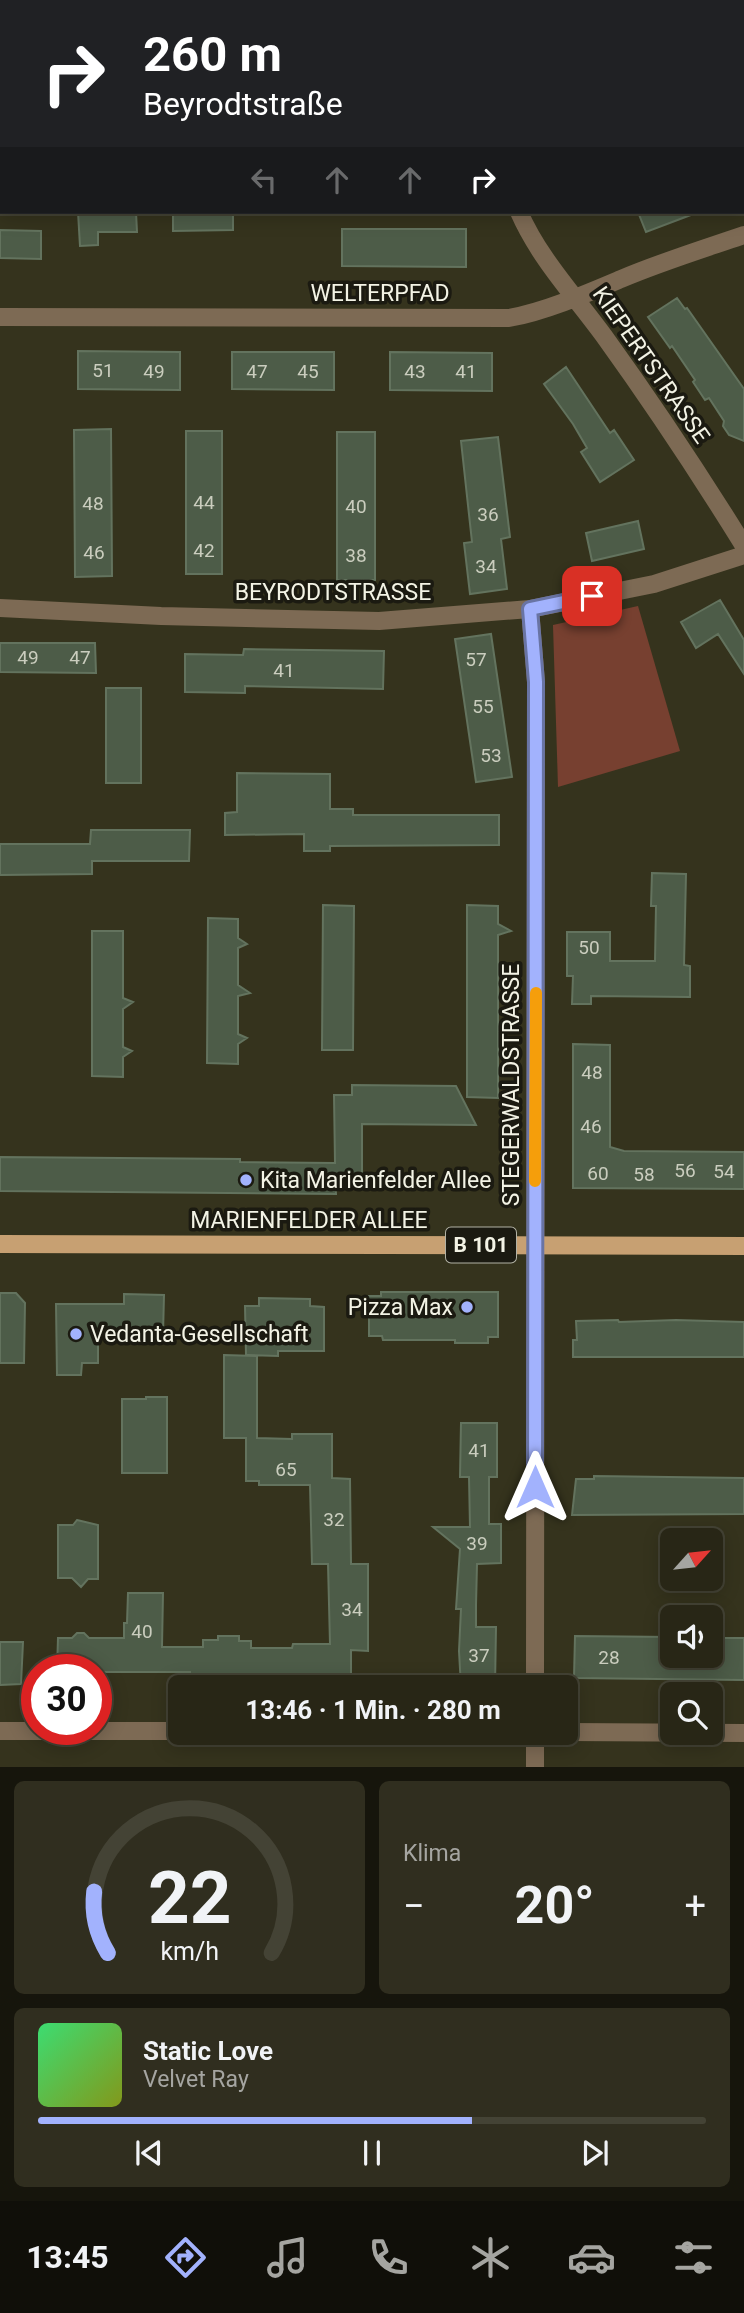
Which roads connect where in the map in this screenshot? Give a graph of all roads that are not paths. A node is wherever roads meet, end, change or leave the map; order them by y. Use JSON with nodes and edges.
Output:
{"nodes":[{"id":1,"x":520,"y":214,"type":"edge"},
{"id":2,"x":744,"y":235,"type":"edge"},
{"id":3,"x":574,"y":297,"type":"junction"},
{"id":4,"x":0,"y":317,"type":"edge"},
{"id":5,"x":744,"y":546,"type":"edge"},
{"id":6,"x":744,"y":555,"type":"edge"},
{"id":7,"x":0,"y":608,"type":"edge"},
{"id":8,"x":530,"y":609,"type":"junction"},
{"id":9,"x":0,"y":1244,"type":"edge"},
{"id":10,"x":535,"y":1245,"type":"junction"},
{"id":11,"x":744,"y":1246,"type":"edge"},
{"id":12,"x":534,"y":1675,"type":"edge"},
{"id":13,"x":0,"y":1731,"type":"edge"},
{"id":14,"x":168,"y":1731,"type":"edge"},
{"id":15,"x":578,"y":1732,"type":"edge"},
{"id":16,"x":744,"y":1733,"type":"edge"},
{"id":17,"x":535,"y":1745,"type":"edge"},
{"id":18,"x":535,"y":1767,"type":"edge"}],
"edges":[{"from":1,"to":3,"type":"street","name":"KIEPERTSTRASSE"},
{"from":2,"to":3,"type":"street","name":"WELTERPFAD"},
{"from":3,"to":4,"type":"street","name":"WELTERPFAD"},
{"from":3,"to":5,"type":"street","name":"KIEPERTSTRASSE"},
{"from":6,"to":8,"type":"street","name":"BEYRODTSTRASSE"},
{"from":7,"to":8,"type":"street","name":"BEYRODTSTRASSE"},
{"from":8,"to":10,"type":"street","name":"STEGERWALDSTRASSE"},
{"from":9,"to":10,"type":"main road","name":"MARIENFELDER ALLEE","number":"B 101"},
{"from":10,"to":11,"type":"main road","name":"MARIENFELDER ALLEE","number":"B 101"},
{"from":10,"to":12,"type":"street","name":"STEGERWALDSTRASSE"},
{"from":13,"to":14,"type":"street"},
{"from":15,"to":16,"type":"street"},
{"from":17,"to":18,"type":"street"}]}
